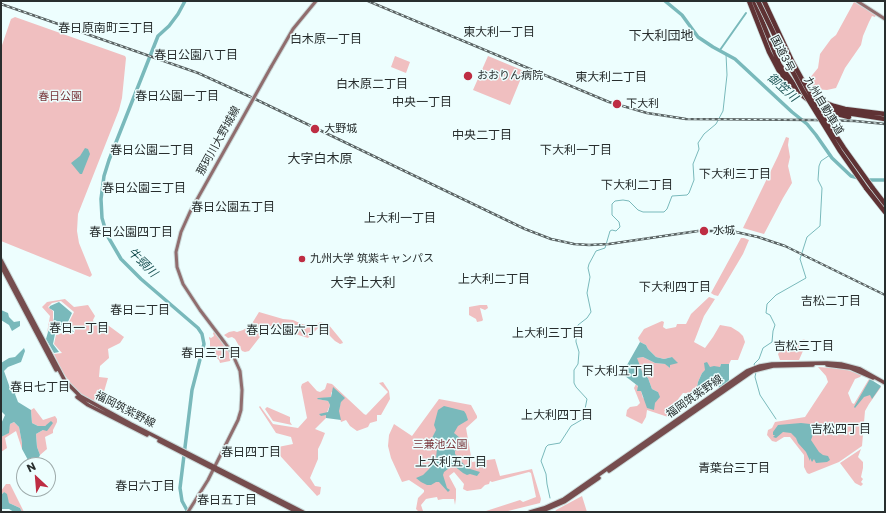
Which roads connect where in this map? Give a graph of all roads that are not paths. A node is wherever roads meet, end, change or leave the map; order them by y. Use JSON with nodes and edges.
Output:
{"nodes":[{"id":1,"x":316,"y":1,"type":"edge"},
{"id":2,"x":751,"y":1,"type":"edge"},
{"id":3,"x":758,"y":1,"type":"edge"},
{"id":4,"x":764,"y":1,"type":"edge"},
{"id":5,"x":857,"y":1,"type":"edge"},
{"id":6,"x":885,"y":19,"type":"edge"},
{"id":7,"x":822,"y":104,"type":"junction"},
{"id":8,"x":840,"y":104,"type":"dead end"},
{"id":9,"x":885,"y":114,"type":"edge"},
{"id":10,"x":849,"y":117,"type":"dead end"},
{"id":11,"x":885,"y":118,"type":"edge"},
{"id":12,"x":885,"y":204,"type":"edge"},
{"id":13,"x":885,"y":212,"type":"edge"},
{"id":14,"x":1,"y":260,"type":"edge"},
{"id":15,"x":1,"y":266,"type":"edge"},
{"id":16,"x":885,"y":385,"type":"edge"},
{"id":17,"x":182,"y":451,"type":"junction"},
{"id":18,"x":214,"y":468,"type":"junction"},
{"id":19,"x":544,"y":509,"type":"junction"},
{"id":20,"x":188,"y":512,"type":"edge"},
{"id":21,"x":297,"y":512,"type":"edge"},
{"id":22,"x":303,"y":512,"type":"edge"},
{"id":23,"x":530,"y":512,"type":"edge"},
{"id":24,"x":540,"y":512,"type":"edge"}],
"edges":[{"from":1,"to":18,"type":"main road","name":"那珂川大野城線","bridge":true},
{"from":2,"to":7,"type":"highway","name":"国道3号"},
{"from":3,"to":13,"type":"highway","name":"九州自動車道","bridge":true},
{"from":4,"to":12,"type":"highway","name":"九州自動車道","bridge":true},
{"from":5,"to":6,"type":"main road"},
{"from":7,"to":8,"type":"highway"},
{"from":7,"to":9,"type":"highway","name":"国道3号"},
{"from":7,"to":10,"type":"highway"},
{"from":7,"to":11,"type":"highway","name":"国道3号"},
{"from":14,"to":17,"type":"main road","name":"福岡筑紫野線"},
{"from":15,"to":17,"type":"main road","name":"福岡筑紫野線"},
{"from":16,"to":19,"type":"main road","name":"福岡筑紫野線"},
{"from":17,"to":18,"type":"main road","name":"福岡筑紫野線"},
{"from":18,"to":20,"type":"main road","name":"那珂川大野城線"},
{"from":18,"to":21,"type":"main road","name":"福岡筑紫野線"},
{"from":18,"to":22,"type":"main road","name":"福岡筑紫野線"},
{"from":19,"to":23,"type":"main road","name":"福岡筑紫野線"},
{"from":19,"to":24,"type":"main road","name":"福岡筑紫野線"}]}
